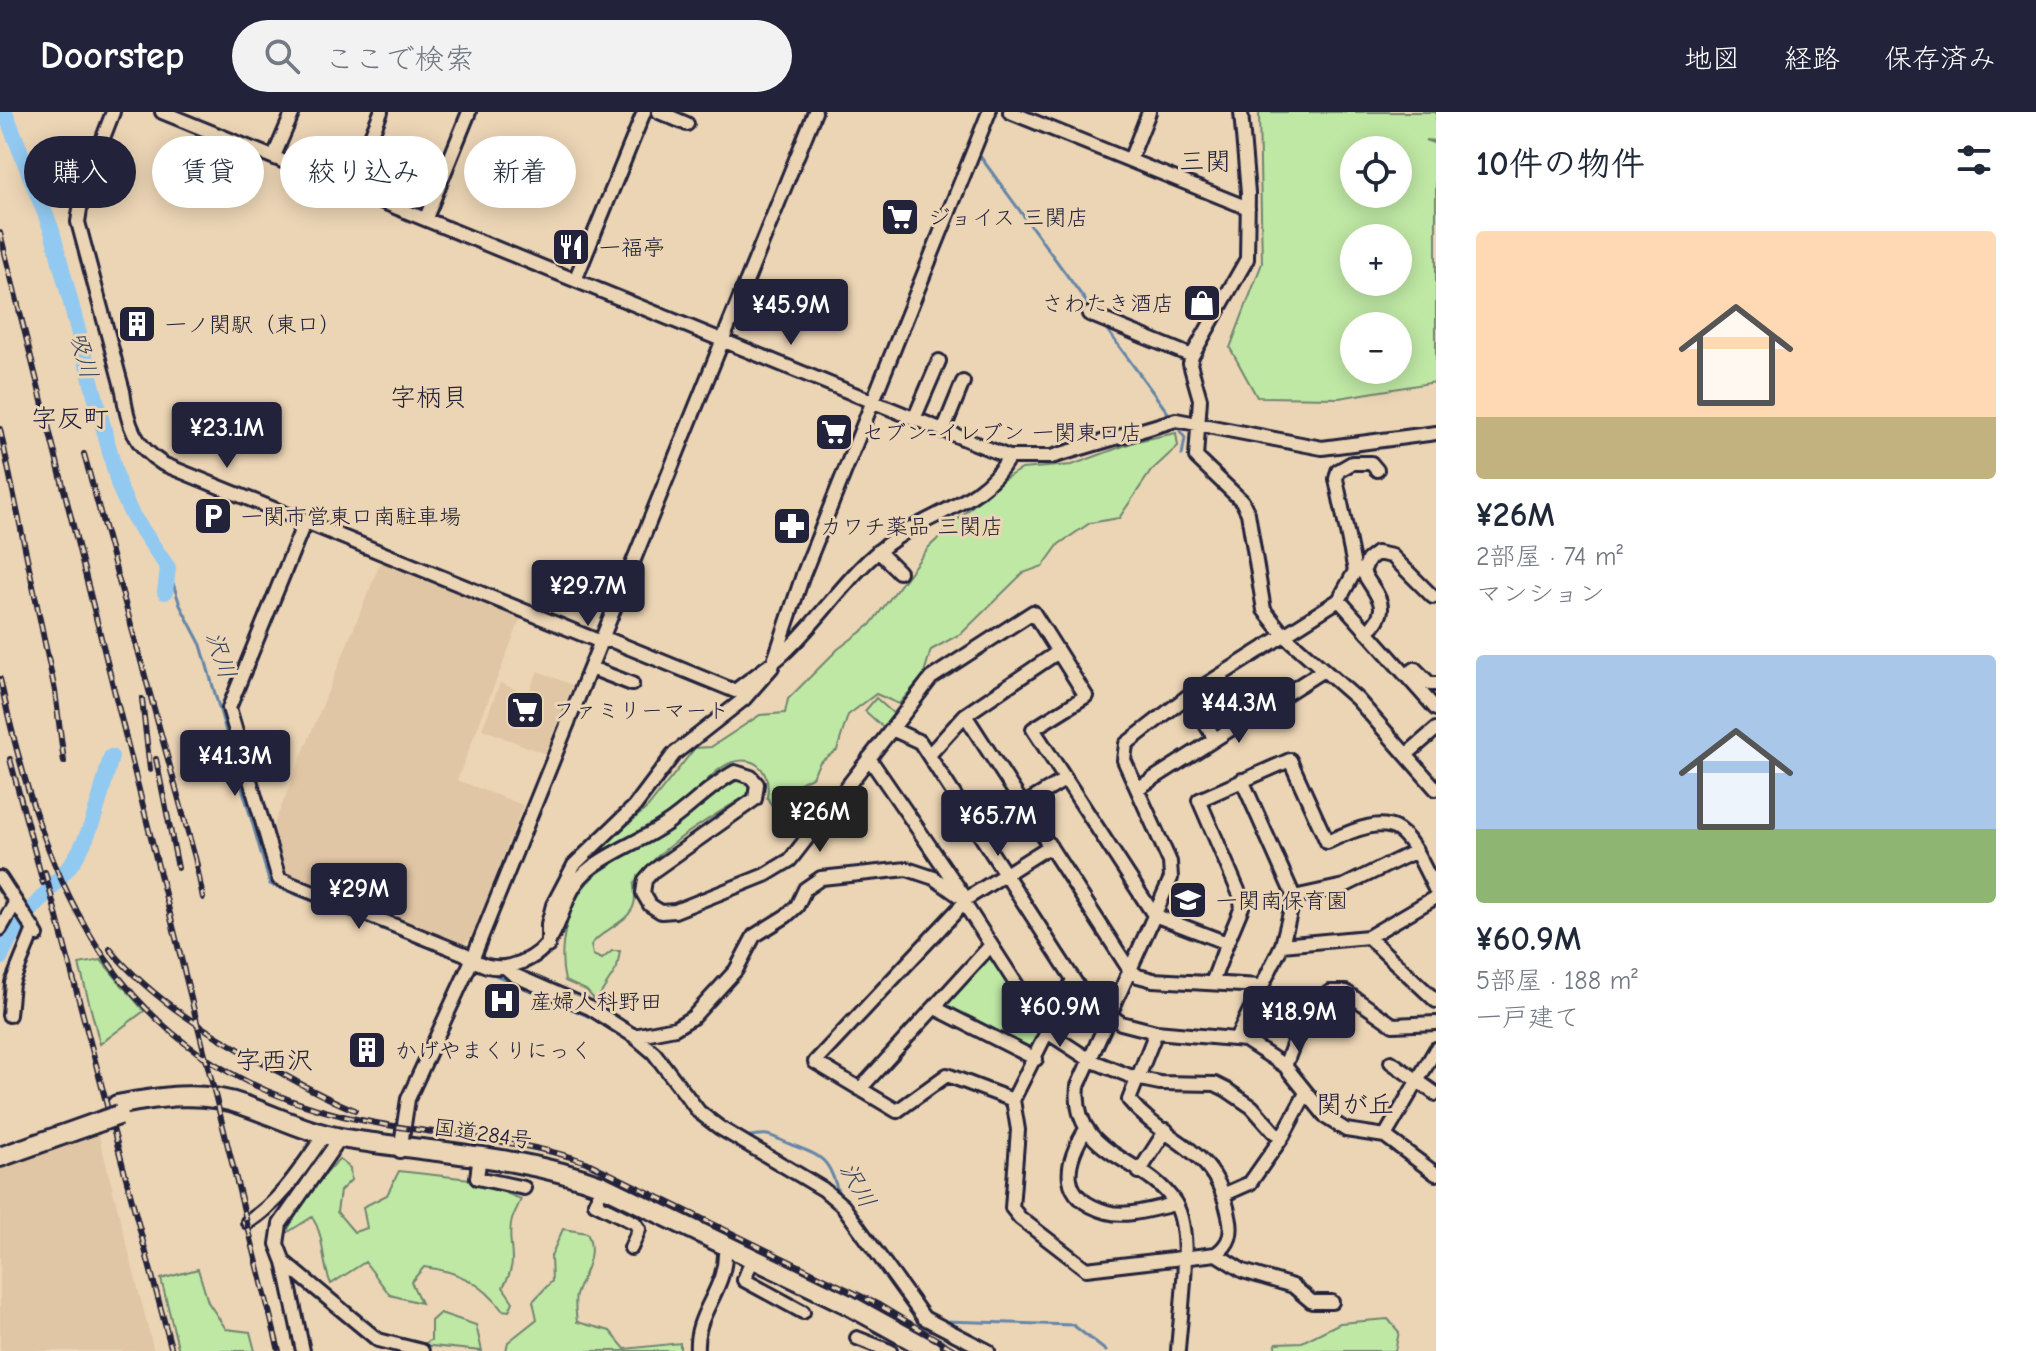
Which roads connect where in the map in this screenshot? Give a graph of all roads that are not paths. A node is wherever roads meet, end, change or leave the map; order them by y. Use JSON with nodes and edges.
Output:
{"nodes":[{"id":1,"x":113,"y":112,"type":"edge"},
{"id":2,"x":162,"y":112,"type":"edge"},
{"id":3,"x":293,"y":112,"type":"edge"},
{"id":4,"x":381,"y":112,"type":"edge"},
{"id":5,"x":469,"y":112,"type":"edge"},
{"id":6,"x":644,"y":112,"type":"edge"},
{"id":7,"x":659,"y":112,"type":"edge"},
{"id":8,"x":815,"y":112,"type":"edge"},
{"id":9,"x":989,"y":112,"type":"edge"},
{"id":10,"x":1010,"y":112,"type":"edge"},
{"id":11,"x":1149,"y":112,"type":"edge"},
{"id":12,"x":1241,"y":112,"type":"edge"},
{"id":13,"x":687,"y":124,"type":"dead end"},
{"id":14,"x":371,"y":136,"type":"edge"},
{"id":15,"x":274,"y":156,"type":"junction"},
{"id":16,"x":280,"y":158,"type":"edge"},
{"id":17,"x":1130,"y":160,"type":"junction"},
{"id":18,"x":448,"y":164,"type":"edge"},
{"id":19,"x":401,"y":208,"type":"edge"},
{"id":20,"x":430,"y":208,"type":"edge"},
{"id":21,"x":1248,"y":208,"type":"junction"},
{"id":22,"x":426,"y":218,"type":"junction"},
{"id":23,"x":576,"y":278,"type":"junction"},
{"id":24,"x":1089,"y":314,"type":"dead end"},
{"id":25,"x":723,"y":338,"type":"junction"},
{"id":26,"x":1192,"y":356,"type":"junction"},
{"id":27,"x":939,"y":361,"type":"dead end"},
{"id":28,"x":963,"y":382,"type":"dead end"},
{"id":29,"x":874,"y":402,"type":"junction"},
{"id":30,"x":914,"y":419,"type":"junction"},
{"id":31,"x":1196,"y":421,"type":"junction"},
{"id":32,"x":943,"y":431,"type":"junction"},
{"id":33,"x":1436,"y":433,"type":"edge"},
{"id":34,"x":1009,"y":457,"type":"junction"},
{"id":35,"x":1377,"y":470,"type":"dead end"},
{"id":36,"x":305,"y":521,"type":"junction"},
{"id":37,"x":878,"y":551,"type":"junction"},
{"id":38,"x":899,"y":572,"type":"dead end"},
{"id":39,"x":1433,"y":597,"type":"dead end"},
{"id":40,"x":1339,"y":600,"type":"junction"},
{"id":41,"x":1367,"y":632,"type":"junction"},
{"id":42,"x":1284,"y":635,"type":"junction"},
{"id":43,"x":601,"y":642,"type":"junction"},
{"id":44,"x":1058,"y":652,"type":"junction"},
{"id":45,"x":775,"y":658,"type":"junction"},
{"id":46,"x":591,"y":668,"type":"junction"},
{"id":47,"x":1322,"y":671,"type":"junction"},
{"id":48,"x":1406,"y":675,"type":"junction"},
{"id":49,"x":632,"y":684,"type":"dead end"},
{"id":50,"x":1436,"y":684,"type":"edge"},
{"id":51,"x":1188,"y":696,"type":"junction"},
{"id":52,"x":1436,"y":709,"type":"edge"},
{"id":53,"x":965,"y":715,"type":"junction"},
{"id":54,"x":892,"y":729,"type":"junction"},
{"id":55,"x":1436,"y":729,"type":"edge"},
{"id":56,"x":1215,"y":739,"type":"junction"},
{"id":57,"x":929,"y":755,"type":"junction"},
{"id":58,"x":1406,"y":755,"type":"junction"},
{"id":59,"x":869,"y":758,"type":"junction"},
{"id":60,"x":1066,"y":779,"type":"junction"},
{"id":61,"x":1242,"y":780,"type":"junction"},
{"id":62,"x":1137,"y":789,"type":"junction"},
{"id":63,"x":1436,"y":789,"type":"edge"},
{"id":64,"x":1023,"y":805,"type":"junction"},
{"id":65,"x":1050,"y":846,"type":"junction"},
{"id":66,"x":1416,"y":851,"type":"junction"},
{"id":67,"x":1005,"y":874,"type":"junction"},
{"id":68,"x":0,"y":878,"type":"edge"},
{"id":69,"x":1436,"y":894,"type":"edge"},
{"id":70,"x":1294,"y":897,"type":"junction"},
{"id":71,"x":965,"y":901,"type":"junction"},
{"id":72,"x":16,"y":907,"type":"junction"},
{"id":73,"x":1154,"y":915,"type":"junction"},
{"id":74,"x":0,"y":929,"type":"edge"},
{"id":75,"x":1368,"y":937,"type":"junction"},
{"id":76,"x":1227,"y":943,"type":"junction"},
{"id":77,"x":991,"y":945,"type":"junction"},
{"id":78,"x":1282,"y":945,"type":"junction"},
{"id":79,"x":548,"y":946,"type":"junction"},
{"id":80,"x":472,"y":960,"type":"junction"},
{"id":81,"x":505,"y":967,"type":"junction"},
{"id":82,"x":1129,"y":969,"type":"junction"},
{"id":83,"x":1073,"y":980,"type":"junction"},
{"id":84,"x":1212,"y":983,"type":"junction"},
{"id":85,"x":1260,"y":986,"type":"junction"},
{"id":86,"x":1436,"y":1001,"type":"edge"},
{"id":87,"x":935,"y":1008,"type":"junction"},
{"id":88,"x":9,"y":1015,"type":"dead end"},
{"id":89,"x":1109,"y":1015,"type":"junction"},
{"id":90,"x":1436,"y":1023,"type":"edge"},
{"id":91,"x":1047,"y":1032,"type":"junction"},
{"id":92,"x":1156,"y":1032,"type":"junction"},
{"id":93,"x":634,"y":1036,"type":"junction"},
{"id":94,"x":1236,"y":1039,"type":"junction"},
{"id":95,"x":1436,"y":1049,"type":"edge"},
{"id":96,"x":1036,"y":1059,"type":"junction"},
{"id":97,"x":1090,"y":1060,"type":"junction"},
{"id":98,"x":1391,"y":1062,"type":"dead end"},
{"id":99,"x":1285,"y":1066,"type":"junction"},
{"id":100,"x":1135,"y":1078,"type":"junction"},
{"id":101,"x":1418,"y":1081,"type":"junction"},
{"id":102,"x":860,"y":1089,"type":"junction"},
{"id":103,"x":1306,"y":1093,"type":"junction"},
{"id":104,"x":1436,"y":1094,"type":"edge"},
{"id":105,"x":1013,"y":1100,"type":"junction"},
{"id":106,"x":92,"y":1119,"type":"junction"},
{"id":107,"x":1086,"y":1129,"type":"junction"},
{"id":108,"x":1166,"y":1130,"type":"junction"},
{"id":109,"x":1283,"y":1136,"type":"junction"},
{"id":110,"x":1385,"y":1136,"type":"junction"},
{"id":111,"x":329,"y":1140,"type":"junction"},
{"id":112,"x":0,"y":1146,"type":"edge"},
{"id":113,"x":400,"y":1150,"type":"junction"},
{"id":114,"x":0,"y":1157,"type":"edge"},
{"id":115,"x":479,"y":1160,"type":"junction"},
{"id":116,"x":1139,"y":1172,"type":"junction"},
{"id":117,"x":1436,"y":1174,"type":"edge"},
{"id":118,"x":524,"y":1188,"type":"dead end"},
{"id":119,"x":601,"y":1190,"type":"junction"},
{"id":120,"x":1225,"y":1194,"type":"junction"},
{"id":121,"x":1175,"y":1204,"type":"junction"},
{"id":122,"x":248,"y":1222,"type":"dead end"},
{"id":123,"x":631,"y":1248,"type":"dead end"},
{"id":124,"x":725,"y":1251,"type":"junction"},
{"id":125,"x":1216,"y":1254,"type":"junction"},
{"id":126,"x":1183,"y":1256,"type":"junction"},
{"id":127,"x":284,"y":1262,"type":"junction"},
{"id":128,"x":751,"y":1264,"type":"junction"},
{"id":129,"x":1332,"y":1302,"type":"dead end"},
{"id":130,"x":803,"y":1312,"type":"dead end"},
{"id":131,"x":857,"y":1338,"type":"dead end"},
{"id":132,"x":921,"y":1349,"type":"edge"},
{"id":133,"x":303,"y":1351,"type":"edge"},
{"id":134,"x":422,"y":1351,"type":"edge"},
{"id":135,"x":697,"y":1351,"type":"edge"},
{"id":136,"x":890,"y":1351,"type":"edge"},
{"id":137,"x":988,"y":1351,"type":"edge"},
{"id":138,"x":1178,"y":1351,"type":"edge"}],
"edges":[{"from":1,"to":36,"type":"street"},
{"from":2,"to":15,"type":"street"},
{"from":3,"to":15,"type":"street"},
{"from":4,"to":14,"type":"street"},
{"from":5,"to":18,"type":"street"},
{"from":6,"to":23,"type":"street"},
{"from":7,"to":13,"type":"street"},
{"from":8,"to":25,"type":"street"},
{"from":9,"to":29,"type":"street"},
{"from":10,"to":17,"type":"street"},
{"from":11,"to":17,"type":"street"},
{"from":12,"to":21,"type":"street"},
{"from":15,"to":16,"type":"street"},
{"from":17,"to":21,"type":"street"},
{"from":19,"to":22,"type":"street"},
{"from":20,"to":22,"type":"street"},
{"from":21,"to":26,"type":"street"},
{"from":22,"to":23,"type":"street"},
{"from":23,"to":25,"type":"street"},
{"from":24,"to":26,"type":"street"},
{"from":25,"to":29,"type":"street"},
{"from":25,"to":43,"type":"street"},
{"from":26,"to":31,"type":"street"},
{"from":27,"to":30,"type":"street"},
{"from":28,"to":32,"type":"street"},
{"from":29,"to":30,"type":"street"},
{"from":29,"to":45,"type":"street"},
{"from":30,"to":32,"type":"street"},
{"from":31,"to":33,"type":"street"},
{"from":31,"to":34,"type":"street"},
{"from":31,"to":42,"type":"street"},
{"from":32,"to":34,"type":"street"},
{"from":34,"to":37,"type":"street"},
{"from":35,"to":40,"type":"street"},
{"from":36,"to":43,"type":"street"},
{"from":36,"to":80,"type":"street"},
{"from":37,"to":38,"type":"street"},
{"from":37,"to":45,"type":"street"},
{"from":39,"to":41,"type":"street"},
{"from":40,"to":41,"type":"street"},
{"from":40,"to":42,"type":"street"},
{"from":41,"to":48,"type":"street"},
{"from":42,"to":47,"type":"street"},
{"from":42,"to":51,"type":"street"},
{"from":43,"to":45,"type":"street"},
{"from":43,"to":46,"type":"street"},
{"from":44,"to":53,"type":"street"},
{"from":44,"to":54,"type":"street"},
{"from":44,"to":60,"type":"street"},
{"from":45,"to":79,"type":"street"},
{"from":46,"to":49,"type":"street"},
{"from":46,"to":80,"type":"street"},
{"from":47,"to":56,"type":"street"},
{"from":47,"to":58,"type":"street"},
{"from":48,"to":50,"type":"street"},
{"from":48,"to":52,"type":"street"},
{"from":51,"to":56,"type":"street"},
{"from":51,"to":62,"type":"street"},
{"from":53,"to":57,"type":"street"},
{"from":53,"to":64,"type":"street"},
{"from":54,"to":57,"type":"street"},
{"from":54,"to":59,"type":"street"},
{"from":55,"to":58,"type":"street"},
{"from":56,"to":62,"type":"street"},
{"from":57,"to":67,"type":"street"},
{"from":58,"to":63,"type":"street"},
{"from":59,"to":71,"type":"street"},
{"from":59,"to":79,"type":"street"},
{"from":60,"to":64,"type":"street"},
{"from":60,"to":73,"type":"street"},
{"from":61,"to":66,"type":"street"},
{"from":61,"to":70,"type":"street"},
{"from":61,"to":76,"type":"street"},
{"from":62,"to":73,"type":"street"},
{"from":64,"to":65,"type":"street"},
{"from":65,"to":67,"type":"street"},
{"from":65,"to":82,"type":"street"},
{"from":66,"to":69,"type":"street"},
{"from":66,"to":70,"type":"street"},
{"from":67,"to":71,"type":"street"},
{"from":67,"to":83,"type":"street"},
{"from":68,"to":72,"type":"street"},
{"from":69,"to":75,"type":"street"},
{"from":70,"to":78,"type":"street"},
{"from":71,"to":77,"type":"street"},
{"from":71,"to":93,"type":"street"},
{"from":71,"to":102,"type":"street"},
{"from":72,"to":74,"type":"street"},
{"from":72,"to":88,"type":"street"},
{"from":73,"to":76,"type":"street"},
{"from":73,"to":82,"type":"street"},
{"from":75,"to":78,"type":"street"},
{"from":75,"to":86,"type":"street"},
{"from":76,"to":84,"type":"street"},
{"from":77,"to":87,"type":"street"},
{"from":77,"to":91,"type":"street"},
{"from":78,"to":85,"type":"street"},
{"from":79,"to":81,"type":"street"},
{"from":80,"to":81,"type":"street"},
{"from":80,"to":113,"type":"street"},
{"from":81,"to":93,"type":"street"},
{"from":82,"to":84,"type":"street"},
{"from":82,"to":89,"type":"street"},
{"from":83,"to":89,"type":"street"},
{"from":83,"to":91,"type":"street"},
{"from":84,"to":85,"type":"street"},
{"from":85,"to":94,"type":"street"},
{"from":87,"to":96,"type":"street"},
{"from":87,"to":102,"type":"street"},
{"from":89,"to":92,"type":"street"},
{"from":89,"to":97,"type":"street"},
{"from":90,"to":99,"type":"street"},
{"from":91,"to":96,"type":"street"},
{"from":91,"to":97,"type":"street"},
{"from":92,"to":94,"type":"street"},
{"from":92,"to":100,"type":"street"},
{"from":93,"to":137,"type":"street"},
{"from":94,"to":99,"type":"street"},
{"from":95,"to":101,"type":"street"},
{"from":96,"to":105,"type":"street"},
{"from":97,"to":100,"type":"street"},
{"from":97,"to":107,"type":"street"},
{"from":98,"to":101,"type":"street"},
{"from":99,"to":103,"type":"street"},
{"from":100,"to":108,"type":"street"},
{"from":100,"to":109,"type":"street"},
{"from":101,"to":104,"type":"street"},
{"from":101,"to":110,"type":"street"},
{"from":102,"to":105,"type":"street"},
{"from":103,"to":109,"type":"street"},
{"from":103,"to":110,"type":"street"},
{"from":105,"to":126,"type":"street"},
{"from":106,"to":111,"type":"highway","name":"国道284号"},
{"from":106,"to":112,"type":"highway","name":"国道284号"},
{"from":106,"to":114,"type":"highway","name":"国道284号"},
{"from":107,"to":116,"type":"street"},
{"from":107,"to":121,"type":"street"},
{"from":108,"to":116,"type":"street"},
{"from":108,"to":120,"type":"street"},
{"from":109,"to":120,"type":"street"},
{"from":110,"to":117,"type":"street"},
{"from":111,"to":113,"type":"highway","name":"国道284号"},
{"from":111,"to":122,"type":"street"},
{"from":111,"to":127,"type":"street"},
{"from":113,"to":115,"type":"highway","name":"国道284号"},
{"from":115,"to":118,"type":"street"},
{"from":115,"to":119,"type":"highway","name":"国道284号"},
{"from":116,"to":121,"type":"street"},
{"from":119,"to":123,"type":"street"},
{"from":119,"to":124,"type":"highway","name":"国道284号"},
{"from":120,"to":125,"type":"street"},
{"from":121,"to":126,"type":"street"},
{"from":124,"to":128,"type":"highway","name":"国道284号"},
{"from":124,"to":135,"type":"street"},
{"from":125,"to":126,"type":"street"},
{"from":125,"to":129,"type":"street"},
{"from":126,"to":138,"type":"street"},
{"from":127,"to":133,"type":"street"},
{"from":127,"to":134,"type":"street"},
{"from":128,"to":130,"type":"street"},
{"from":128,"to":132,"type":"highway","name":"国道284号"},
{"from":131,"to":136,"type":"street"}]}
